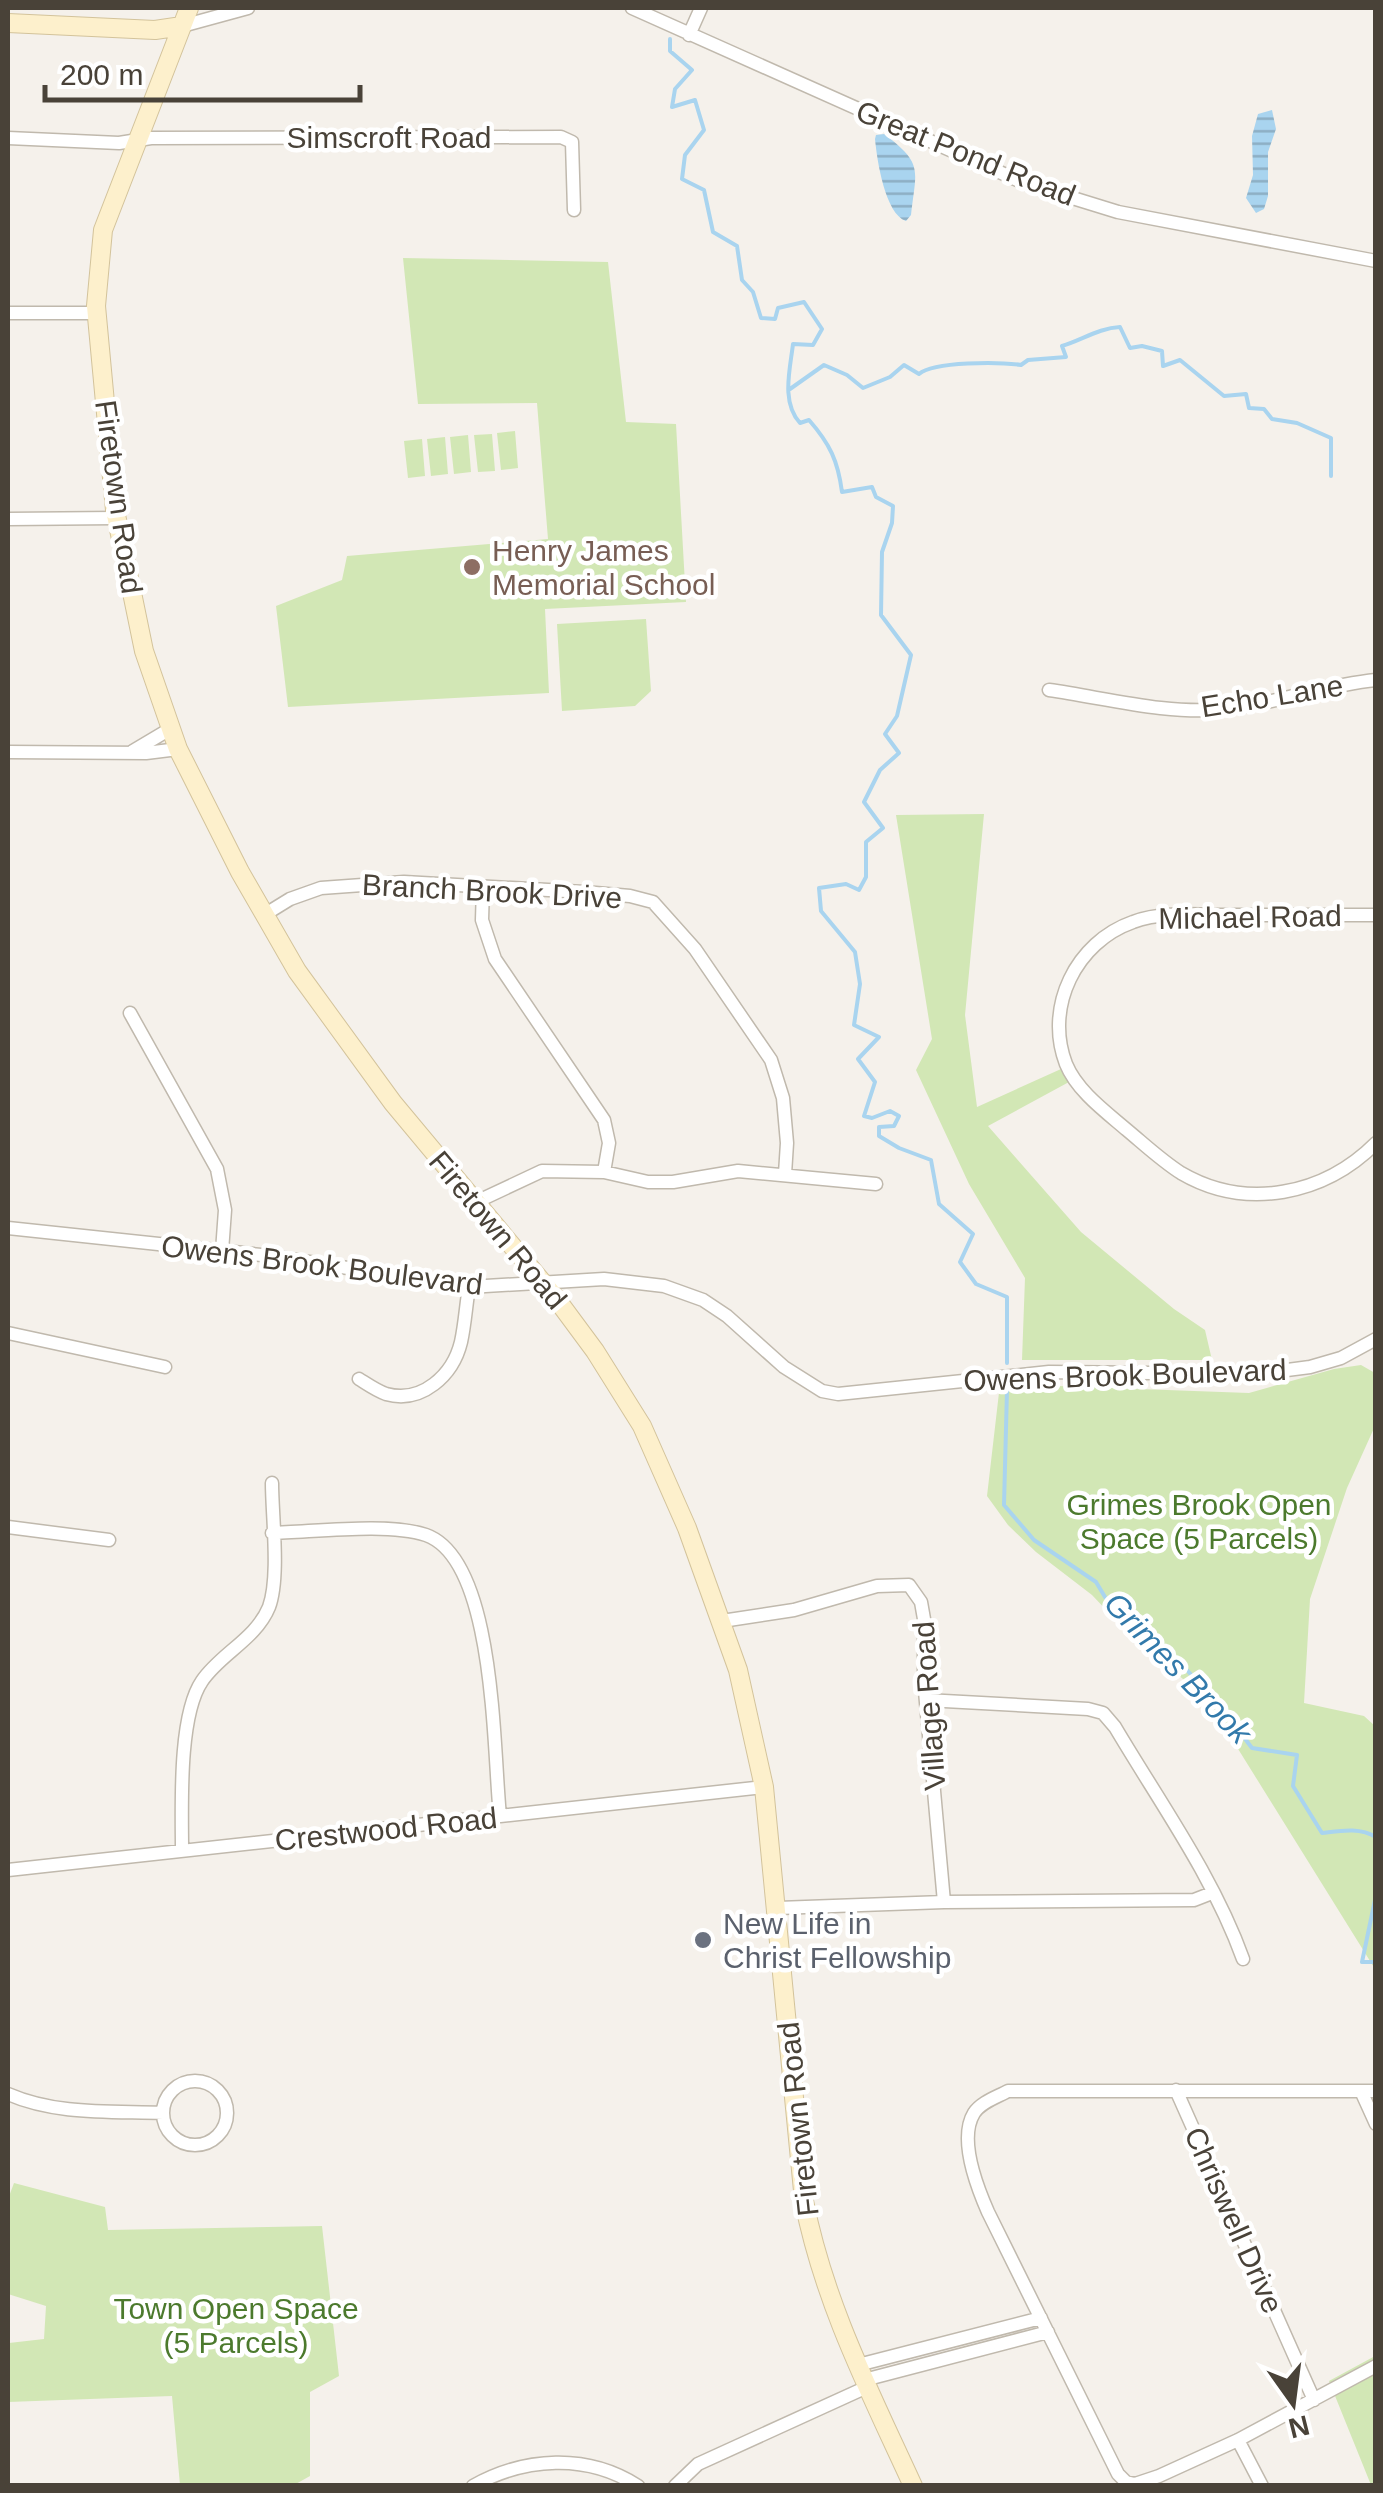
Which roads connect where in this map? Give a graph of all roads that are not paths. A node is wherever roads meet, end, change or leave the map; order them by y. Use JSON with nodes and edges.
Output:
{"nodes":[{"id":1,"x":189,"y":8,"type":"edge"},
{"id":2,"x":248,"y":8,"type":"edge"},
{"id":3,"x":632,"y":8,"type":"edge"},
{"id":4,"x":701,"y":8,"type":"edge"},
{"id":5,"x":8,"y":23,"type":"edge"},
{"id":6,"x":182,"y":26,"type":"junction"},
{"id":7,"x":689,"y":35,"type":"junction"},
{"id":8,"x":8,"y":138,"type":"edge"},
{"id":9,"x":136,"y":140,"type":"junction"},
{"id":10,"x":574,"y":210,"type":"dead end"},
{"id":11,"x":1376,"y":261,"type":"edge"},
{"id":12,"x":8,"y":313,"type":"edge"},
{"id":13,"x":96,"y":313,"type":"junction"},
{"id":14,"x":116,"y":518,"type":"junction"},
{"id":15,"x":8,"y":519,"type":"edge"},
{"id":16,"x":1376,"y":680,"type":"edge"},
{"id":17,"x":1049,"y":690,"type":"dead end"},
{"id":18,"x":170,"y":730,"type":"junction"},
{"id":19,"x":178,"y":749,"type":"junction"},
{"id":20,"x":8,"y":752,"type":"edge"},
{"id":21,"x":131,"y":752,"type":"junction"},
{"id":22,"x":483,"y":888,"type":"junction"},
{"id":23,"x":264,"y":915,"type":"junction"},
{"id":24,"x":1376,"y":916,"type":"edge"},
{"id":25,"x":130,"y":1013,"type":"dead end"},
{"id":26,"x":1376,"y":1143,"type":"edge"},
{"id":27,"x":604,"y":1172,"type":"junction"},
{"id":28,"x":785,"y":1174,"type":"junction"},
{"id":29,"x":876,"y":1184,"type":"dead end"},
{"id":30,"x":476,"y":1202,"type":"junction"},
{"id":31,"x":8,"y":1228,"type":"edge"},
{"id":32,"x":222,"y":1251,"type":"junction"},
{"id":33,"x":539,"y":1280,"type":"junction"},
{"id":34,"x":470,"y":1287,"type":"junction"},
{"id":35,"x":8,"y":1333,"type":"edge"},
{"id":36,"x":1376,"y":1339,"type":"edge"},
{"id":37,"x":164,"y":1367,"type":"dead end"},
{"id":38,"x":358,"y":1378,"type":"dead end"},
{"id":39,"x":272,"y":1482,"type":"dead end"},
{"id":40,"x":8,"y":1527,"type":"edge"},
{"id":41,"x":272,"y":1533,"type":"junction"},
{"id":42,"x":108,"y":1540,"type":"dead end"},
{"id":43,"x":722,"y":1621,"type":"junction"},
{"id":44,"x":926,"y":1700,"type":"junction"},
{"id":45,"x":764,"y":1787,"type":"junction"},
{"id":46,"x":500,"y":1816,"type":"junction"},
{"id":47,"x":182,"y":1850,"type":"junction"},
{"id":48,"x":8,"y":1870,"type":"edge"},
{"id":49,"x":1212,"y":1893,"type":"junction"},
{"id":50,"x":944,"y":1902,"type":"junction"},
{"id":51,"x":778,"y":1908,"type":"junction"},
{"id":52,"x":1243,"y":1960,"type":"dead end"},
{"id":53,"x":1176,"y":2090,"type":"junction"},
{"id":54,"x":1368,"y":2091,"type":"edge"},
{"id":55,"x":8,"y":2094,"type":"edge"},
{"id":56,"x":162,"y":2113,"type":"junction"},
{"id":57,"x":1376,"y":2124,"type":"edge"},
{"id":58,"x":1041,"y":2318,"type":"junction"},
{"id":59,"x":1048,"y":2332,"type":"junction"},
{"id":60,"x":1376,"y":2366,"type":"edge"},
{"id":61,"x":863,"y":2377,"type":"junction"},
{"id":62,"x":1314,"y":2400,"type":"junction"},
{"id":63,"x":1238,"y":2440,"type":"junction"},
{"id":64,"x":473,"y":2486,"type":"edge"},
{"id":65,"x":638,"y":2486,"type":"edge"},
{"id":66,"x":675,"y":2486,"type":"edge"},
{"id":67,"x":913,"y":2486,"type":"edge"},
{"id":68,"x":1262,"y":2486,"type":"edge"}],
"edges":[{"from":1,"to":6,"type":"street","name":"Firetown Road"},
{"from":2,"to":6,"type":"street"},
{"from":3,"to":7,"type":"street","name":"Great Pond Road"},
{"from":4,"to":7,"type":"street"},
{"from":5,"to":6,"type":"street"},
{"from":6,"to":9,"type":"street","name":"Firetown Road"},
{"from":7,"to":11,"type":"street","name":"Great Pond Road"},
{"from":8,"to":9,"type":"street"},
{"from":9,"to":10,"type":"street","name":"Simscroft Road"},
{"from":9,"to":13,"type":"street","name":"Firetown Road"},
{"from":12,"to":13,"type":"street"},
{"from":13,"to":14,"type":"street","name":"Firetown Road"},
{"from":14,"to":15,"type":"street"},
{"from":14,"to":18,"type":"street","name":"Firetown Road"},
{"from":16,"to":17,"type":"street","name":"Echo Lane"},
{"from":18,"to":19,"type":"street","name":"Firetown Road"},
{"from":18,"to":21,"type":"street"},
{"from":19,"to":21,"type":"street"},
{"from":19,"to":23,"type":"street","name":"Firetown Road"},
{"from":20,"to":21,"type":"street"},
{"from":22,"to":23,"type":"street","name":"Branch Brook Drive"},
{"from":22,"to":27,"type":"street"},
{"from":22,"to":28,"type":"street","name":"Branch Brook Drive"},
{"from":23,"to":30,"type":"street","name":"Firetown Road"},
{"from":24,"to":26,"type":"street","name":"Michael Road"},
{"from":25,"to":32,"type":"street"},
{"from":27,"to":28,"type":"street"},
{"from":27,"to":30,"type":"street"},
{"from":28,"to":29,"type":"street"},
{"from":30,"to":33,"type":"street","name":"Firetown Road"},
{"from":31,"to":32,"type":"street","name":"Owens Brook Boulevard"},
{"from":32,"to":34,"type":"street","name":"Owens Brook Boulevard"},
{"from":33,"to":34,"type":"street","name":"Owens Brook Boulevard"},
{"from":33,"to":36,"type":"street","name":"Owens Brook Boulevard"},
{"from":33,"to":43,"type":"street","name":"Firetown Road"},
{"from":34,"to":38,"type":"street"},
{"from":35,"to":37,"type":"street"},
{"from":39,"to":41,"type":"street"},
{"from":40,"to":42,"type":"street"},
{"from":41,"to":46,"type":"street"},
{"from":41,"to":47,"type":"street"},
{"from":43,"to":44,"type":"street","name":"Village Road"},
{"from":43,"to":45,"type":"street","name":"Firetown Road"},
{"from":44,"to":49,"type":"street"},
{"from":44,"to":50,"type":"street","name":"Village Road"},
{"from":45,"to":46,"type":"street","name":"Crestwood Road"},
{"from":45,"to":51,"type":"street","name":"Firetown Road"},
{"from":46,"to":47,"type":"street","name":"Crestwood Road"},
{"from":47,"to":48,"type":"street","name":"Crestwood Road"},
{"from":49,"to":50,"type":"street"},
{"from":49,"to":52,"type":"street"},
{"from":50,"to":51,"type":"street"},
{"from":51,"to":61,"type":"street","name":"Firetown Road"},
{"from":53,"to":54,"type":"street"},
{"from":53,"to":58,"type":"street","name":"Chriswell Drive"},
{"from":53,"to":62,"type":"street","name":"Chriswell Drive"},
{"from":54,"to":57,"type":"street"},
{"from":55,"to":56,"type":"street"},
{"from":56,"to":56,"type":"street"},
{"from":58,"to":59,"type":"street","name":"Chriswell Drive"},
{"from":58,"to":61,"type":"street"},
{"from":59,"to":61,"type":"street"},
{"from":59,"to":63,"type":"street","name":"Chriswell Drive"},
{"from":60,"to":62,"type":"street"},
{"from":61,"to":66,"type":"street"},
{"from":61,"to":67,"type":"street","name":"Firetown Road"},
{"from":62,"to":63,"type":"street","name":"Chriswell Drive"},
{"from":63,"to":68,"type":"street"},
{"from":64,"to":65,"type":"street"}]}
